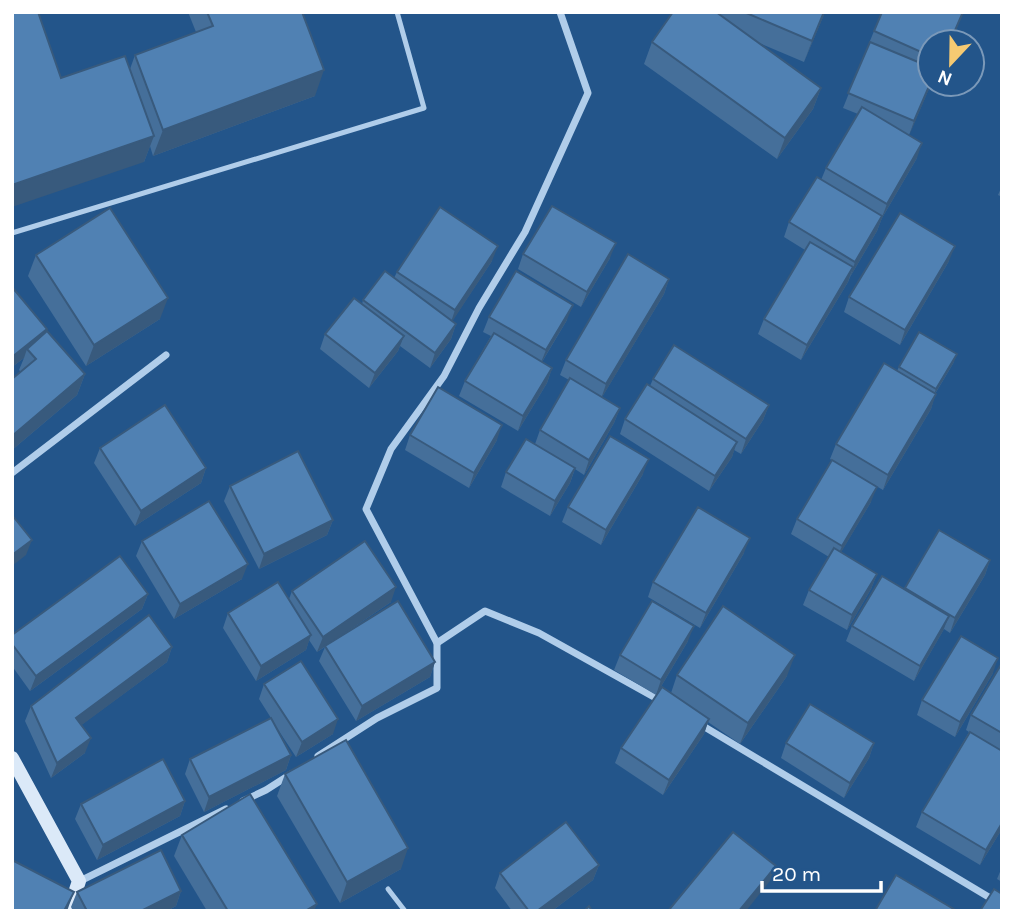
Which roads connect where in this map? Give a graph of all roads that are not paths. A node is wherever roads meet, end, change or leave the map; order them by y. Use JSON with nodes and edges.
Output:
{"nodes":[{"id":1,"x":397,"y":12,"type":"edge"},
{"id":2,"x":560,"y":12,"type":"edge"},
{"id":3,"x":12,"y":233,"type":"edge"},
{"id":4,"x":166,"y":355,"type":"dead end"},
{"id":5,"x":12,"y":473,"type":"edge"},
{"id":6,"x":438,"y":643,"type":"junction"},
{"id":7,"x":672,"y":707,"type":"edge"},
{"id":8,"x":695,"y":721,"type":"edge"},
{"id":9,"x":12,"y":758,"type":"edge"},
{"id":10,"x":310,"y":761,"type":"edge"},
{"id":11,"x":299,"y":769,"type":"edge"},
{"id":12,"x":241,"y":802,"type":"edge"},
{"id":13,"x":228,"y":808,"type":"edge"},
{"id":14,"x":79,"y":881,"type":"junction"},
{"id":15,"x":388,"y":889,"type":"dead end"},
{"id":16,"x":1002,"y":905,"type":"edge"},
{"id":17,"x":69,"y":911,"type":"edge"},
{"id":18,"x":405,"y":911,"type":"edge"}],
"edges":[{"from":1,"to":3,"type":"lane"},
{"from":2,"to":6,"type":"street"},
{"from":4,"to":5,"type":"street"},
{"from":6,"to":7,"type":"street"},
{"from":6,"to":10,"type":"street"},
{"from":8,"to":16,"type":"street"},
{"from":9,"to":14,"type":"street"},
{"from":11,"to":12,"type":"street"},
{"from":13,"to":14,"type":"street"},
{"from":14,"to":17,"type":"street"},
{"from":15,"to":18,"type":"lane"}]}
